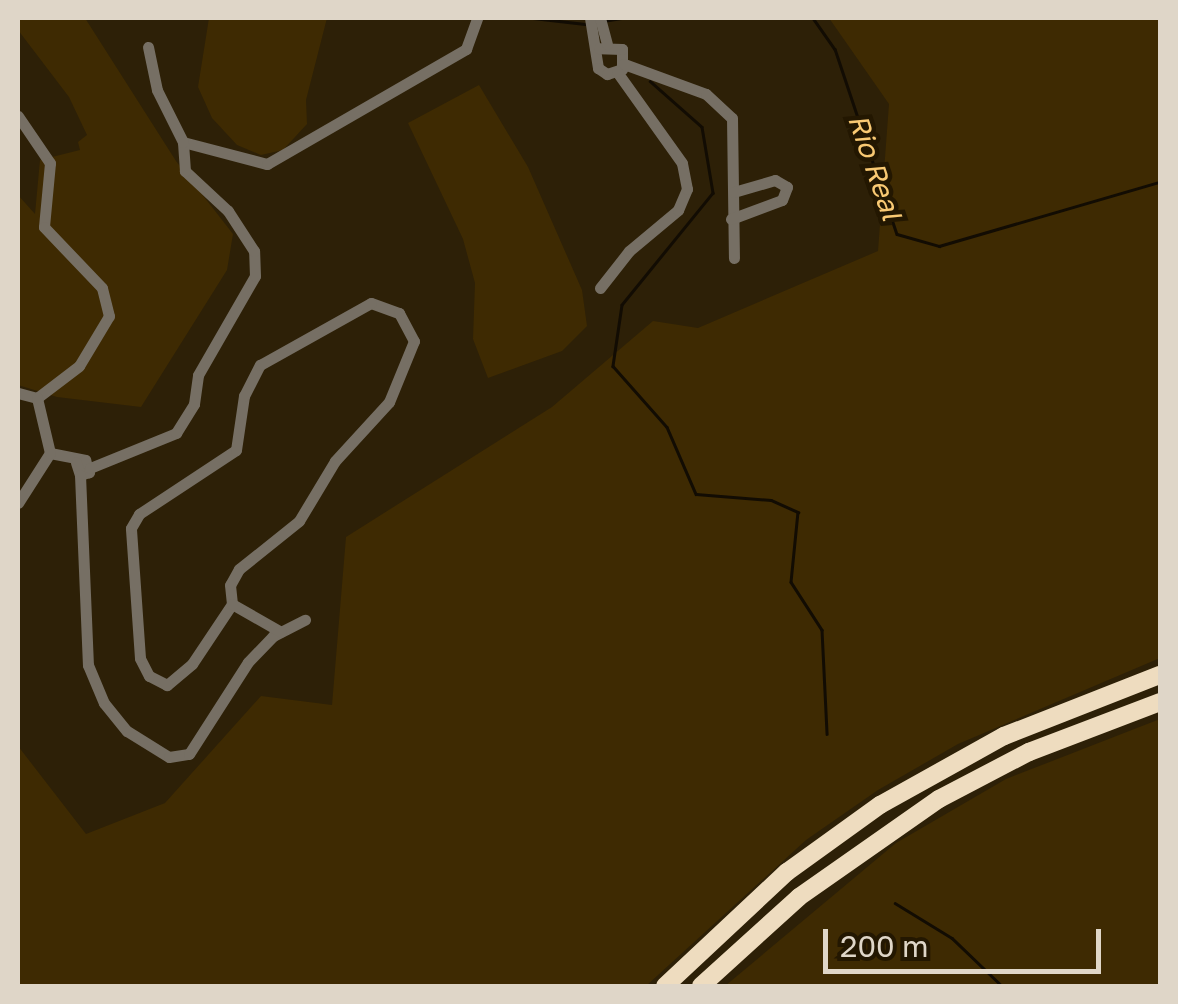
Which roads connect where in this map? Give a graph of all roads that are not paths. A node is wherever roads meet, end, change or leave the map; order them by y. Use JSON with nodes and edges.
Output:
{"nodes":[{"id":1,"x":590,"y":18,"type":"edge"},
{"id":2,"x":477,"y":20,"type":"edge"},
{"id":3,"x":599,"y":26,"type":"edge"},
{"id":4,"x":603,"y":46,"type":"junction"},
{"id":5,"x":148,"y":47,"type":"dead end"},
{"id":6,"x":621,"y":68,"type":"junction"},
{"id":7,"x":18,"y":116,"type":"edge"},
{"id":8,"x":183,"y":142,"type":"junction"},
{"id":9,"x":734,"y":192,"type":"junction"},
{"id":10,"x":731,"y":219,"type":"junction"},
{"id":11,"x":734,"y":258,"type":"dead end"},
{"id":12,"x":600,"y":288,"type":"dead end"},
{"id":13,"x":18,"y":393,"type":"edge"},
{"id":14,"x":36,"y":398,"type":"junction"},
{"id":15,"x":50,"y":453,"type":"junction"},
{"id":16,"x":82,"y":469,"type":"junction"},
{"id":17,"x":18,"y":503,"type":"edge"},
{"id":18,"x":232,"y":604,"type":"junction"},
{"id":19,"x":305,"y":620,"type":"dead end"},
{"id":20,"x":282,"y":632,"type":"junction"},
{"id":21,"x":1160,"y":675,"type":"edge"},
{"id":22,"x":1160,"y":702,"type":"edge"},
{"id":23,"x":666,"y":986,"type":"edge"},
{"id":24,"x":701,"y":986,"type":"edge"}],
"edges":[{"from":1,"to":3,"type":"street"},
{"from":2,"to":8,"type":"street"},
{"from":3,"to":4,"type":"street"},
{"from":4,"to":6,"type":"street"},
{"from":4,"to":6,"type":"street"},
{"from":5,"to":8,"type":"street"},
{"from":6,"to":9,"type":"street"},
{"from":6,"to":12,"type":"street"},
{"from":7,"to":14,"type":"street"},
{"from":8,"to":16,"type":"street"},
{"from":9,"to":10,"type":"street"},
{"from":9,"to":10,"type":"street"},
{"from":10,"to":11,"type":"street"},
{"from":13,"to":14,"type":"street"},
{"from":14,"to":15,"type":"street"},
{"from":15,"to":16,"type":"street"},
{"from":15,"to":17,"type":"street"},
{"from":16,"to":20,"type":"street"},
{"from":18,"to":18,"type":"street"},
{"from":18,"to":20,"type":"street"},
{"from":19,"to":20,"type":"street"},
{"from":21,"to":23,"type":"highway"},
{"from":22,"to":24,"type":"highway"}]}
